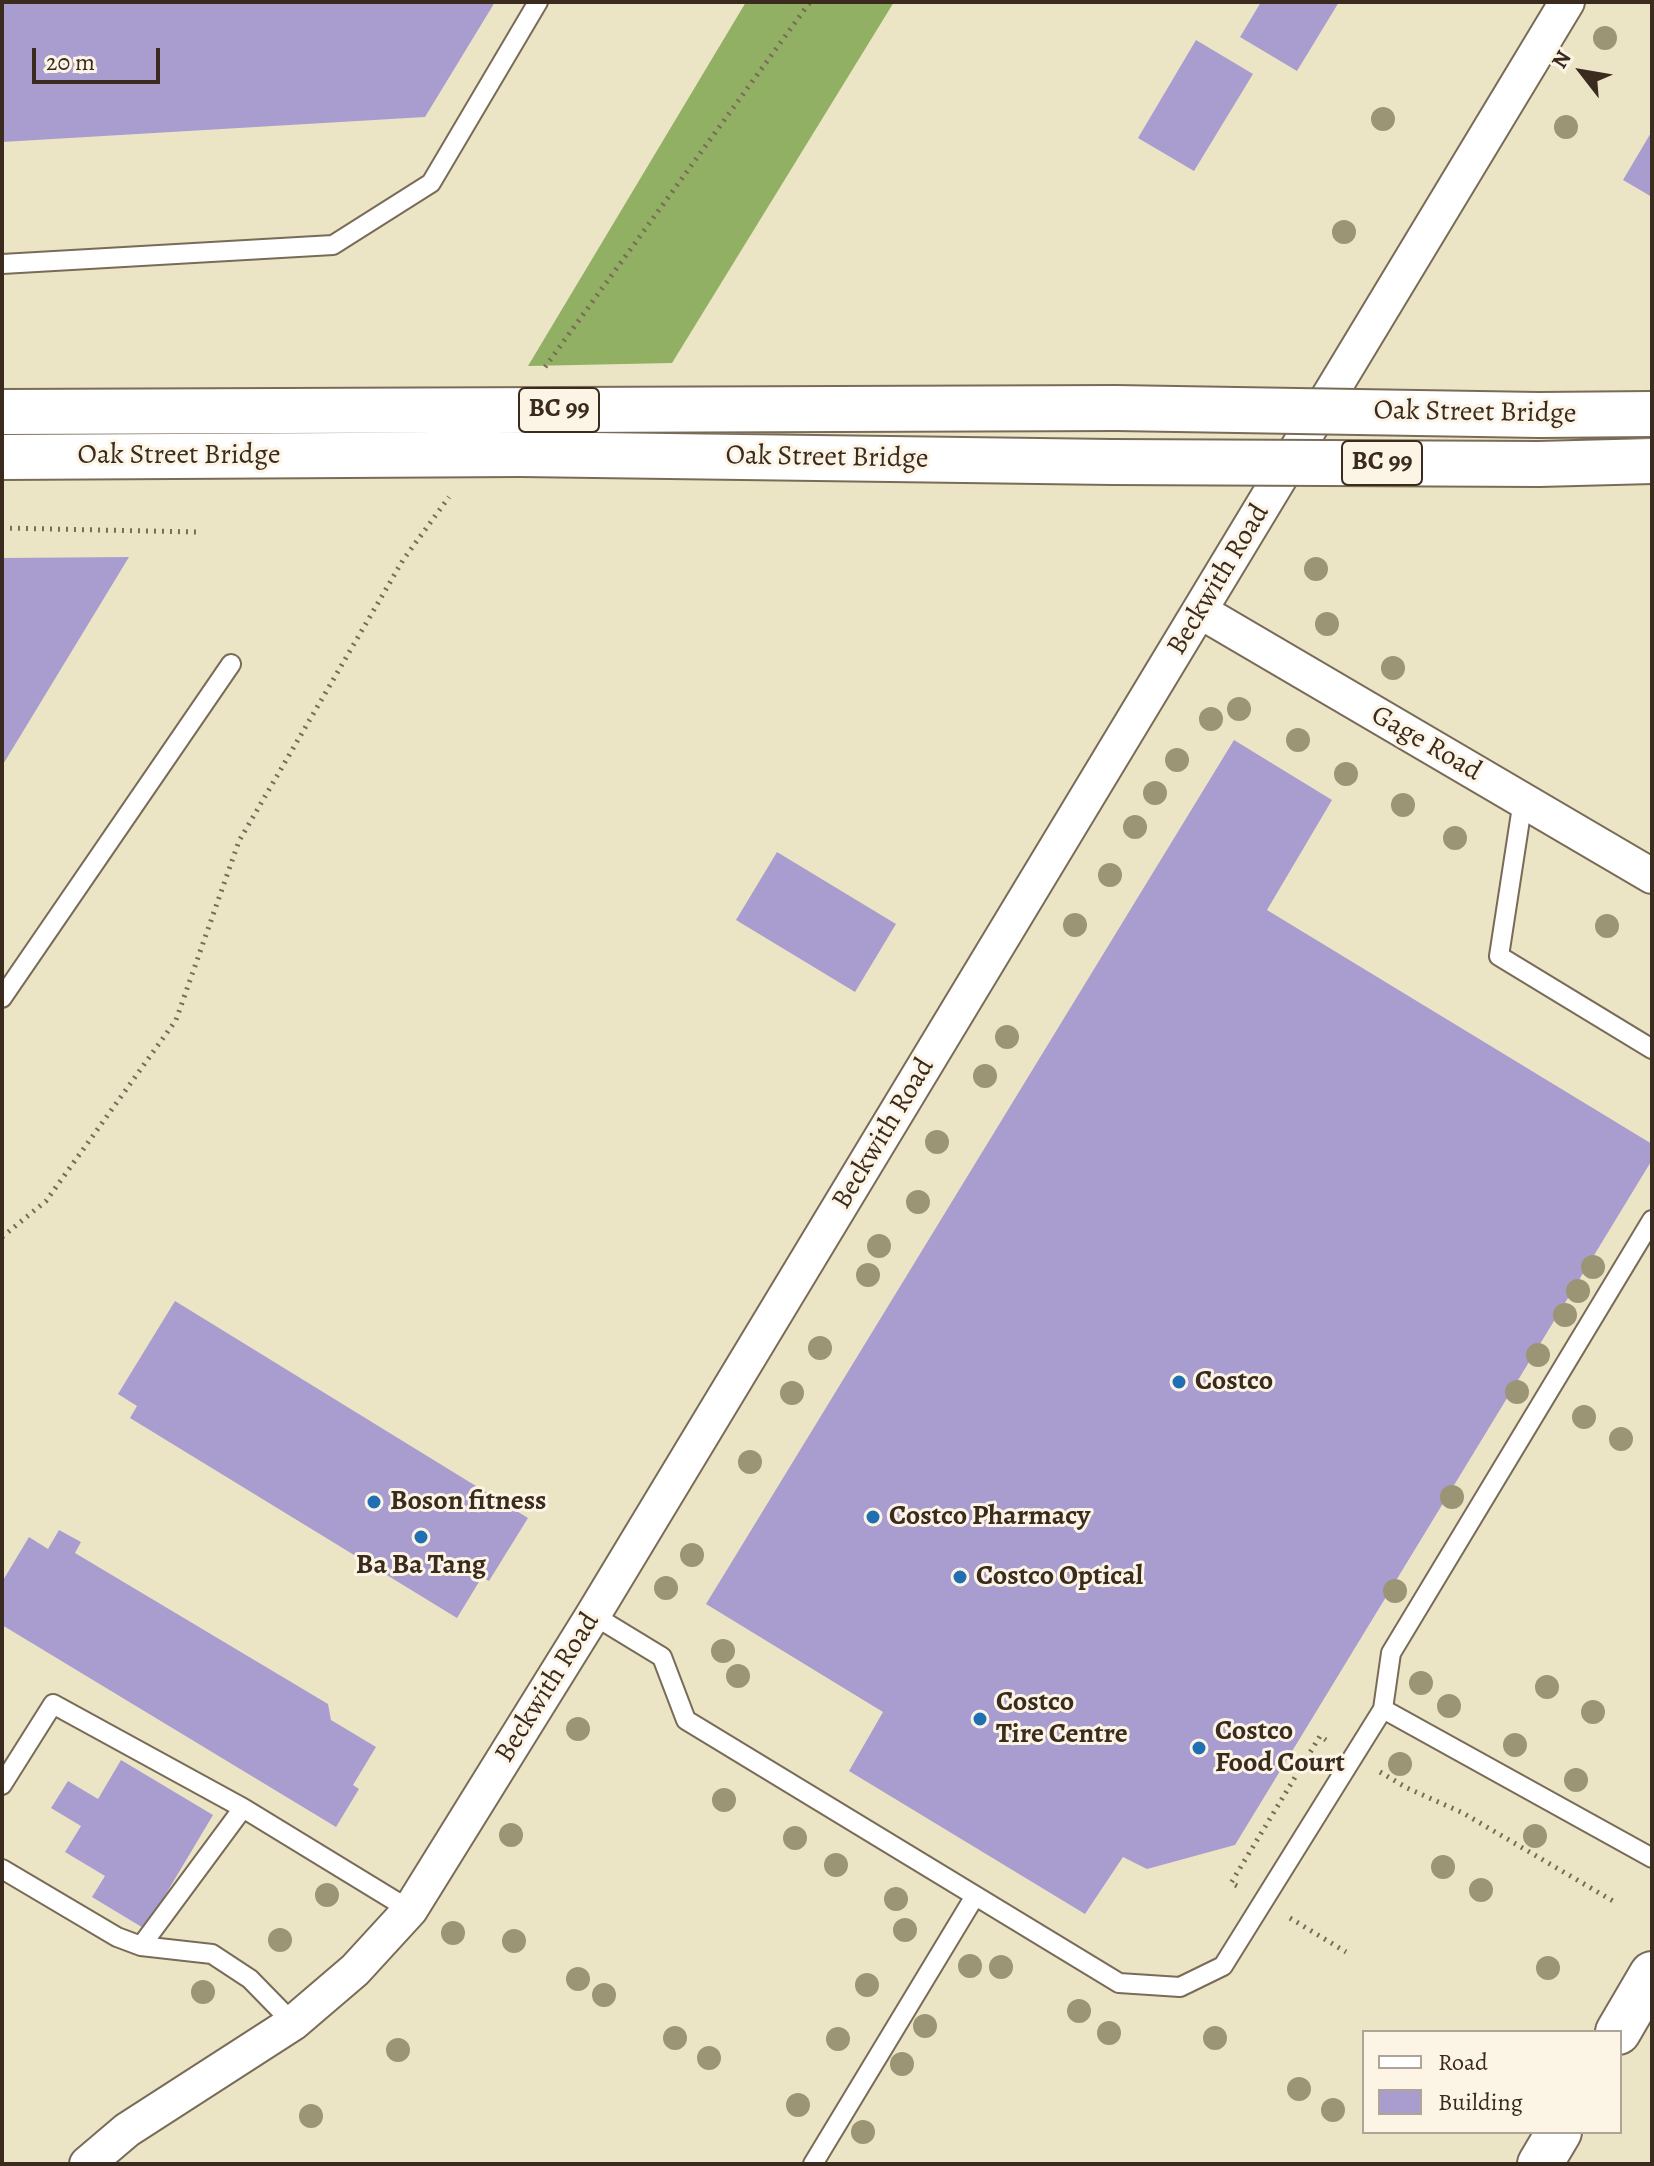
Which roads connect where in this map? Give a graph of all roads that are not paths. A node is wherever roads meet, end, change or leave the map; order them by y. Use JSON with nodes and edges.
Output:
{"nodes":[{"id":1,"x":538,"y":2,"type":"edge"},
{"id":2,"x":1567,"y":2,"type":"edge"},
{"id":3,"x":2,"y":264,"type":"edge"},
{"id":4,"x":2,"y":412,"type":"edge"},
{"id":5,"x":1652,"y":414,"type":"edge"},
{"id":6,"x":2,"y":457,"type":"edge"},
{"id":7,"x":1652,"y":461,"type":"edge"},
{"id":8,"x":1200,"y":611,"type":"junction"},
{"id":9,"x":231,"y":664,"type":"dead end"},
{"id":10,"x":1523,"y":800,"type":"junction"},
{"id":11,"x":1652,"y":876,"type":"edge"},
{"id":12,"x":2,"y":998,"type":"edge"},
{"id":13,"x":1652,"y":1049,"type":"edge"},
{"id":14,"x":1652,"y":1220,"type":"edge"},
{"id":15,"x":593,"y":1615,"type":"junction"},
{"id":16,"x":1383,"y":1709,"type":"junction"},
{"id":17,"x":2,"y":1785,"type":"edge"},
{"id":18,"x":243,"y":1808,"type":"junction"},
{"id":19,"x":1652,"y":1858,"type":"edge"},
{"id":20,"x":2,"y":1869,"type":"edge"},
{"id":21,"x":975,"y":1896,"type":"junction"},
{"id":22,"x":410,"y":1910,"type":"junction"},
{"id":23,"x":141,"y":1946,"type":"junction"},
{"id":24,"x":1652,"y":1974,"type":"edge"},
{"id":25,"x":293,"y":2023,"type":"junction"},
{"id":26,"x":1619,"y":2030,"type":"edge"},
{"id":27,"x":1558,"y":2134,"type":"edge"},
{"id":28,"x":87,"y":2164,"type":"edge"},
{"id":29,"x":813,"y":2164,"type":"edge"},
{"id":30,"x":1540,"y":2164,"type":"edge"}],
"edges":[{"from":1,"to":3,"type":"lane"},
{"from":2,"to":8,"type":"street","name":"Beckwith Road"},
{"from":4,"to":5,"type":"main road","name":"Oak Street Bridge","number":"BC 99","bridge":true},
{"from":6,"to":7,"type":"main road","name":"Oak Street Bridge","number":"BC 99","bridge":true},
{"from":8,"to":10,"type":"street","name":"Gage Road"},
{"from":8,"to":15,"type":"street","name":"Beckwith Road"},
{"from":9,"to":12,"type":"lane"},
{"from":10,"to":11,"type":"street","name":"Gage Road"},
{"from":10,"to":13,"type":"lane"},
{"from":14,"to":16,"type":"lane"},
{"from":15,"to":21,"type":"lane"},
{"from":15,"to":22,"type":"street","name":"Beckwith Road"},
{"from":16,"to":19,"type":"lane"},
{"from":16,"to":21,"type":"lane"},
{"from":17,"to":18,"type":"lane"},
{"from":18,"to":22,"type":"lane"},
{"from":18,"to":23,"type":"lane"},
{"from":20,"to":23,"type":"lane"},
{"from":21,"to":29,"type":"lane"},
{"from":22,"to":25,"type":"street","name":"Beckwith Road"},
{"from":23,"to":25,"type":"lane"},
{"from":24,"to":26,"type":"main road"},
{"from":25,"to":28,"type":"street","name":"Beckwith Road"},
{"from":27,"to":30,"type":"main road"}]}
